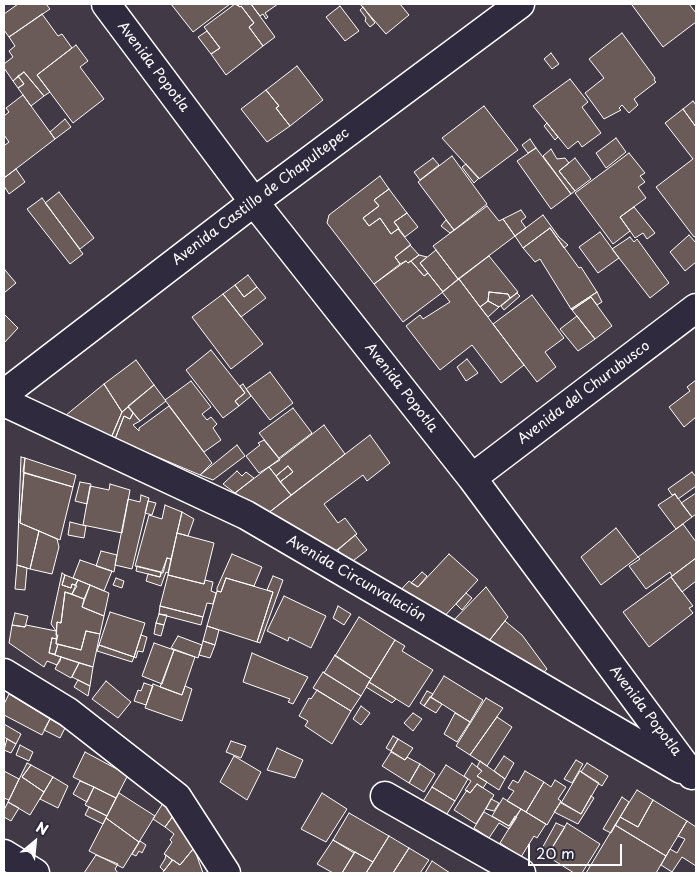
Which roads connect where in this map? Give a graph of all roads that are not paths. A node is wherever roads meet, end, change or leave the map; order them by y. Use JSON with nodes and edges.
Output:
{"nodes":[{"id":1,"x":106,"y":4,"type":"edge"},
{"id":2,"x":520,"y":4,"type":"edge"},
{"id":3,"x":254,"y":202,"type":"junction"},
{"id":4,"x":696,"y":308,"type":"edge"},
{"id":5,"x":4,"y":394,"type":"edge"},
{"id":6,"x":4,"y":402,"type":"edge"},
{"id":7,"x":472,"y":478,"type":"junction"},
{"id":8,"x":4,"y":672,"type":"edge"},
{"id":9,"x":694,"y":776,"type":"edge"},
{"id":10,"x":385,"y":796,"type":"dead end"},
{"id":11,"x":4,"y":854,"type":"edge"},
{"id":12,"x":35,"y":873,"type":"edge"},
{"id":13,"x":226,"y":873,"type":"edge"},
{"id":14,"x":521,"y":873,"type":"edge"}],
"edges":[{"from":1,"to":3,"type":"street","name":"Avenida Popotla"},
{"from":2,"to":3,"type":"street","name":"Avenida Castillo de Chapultepec"},
{"from":3,"to":5,"type":"street","name":"Avenida Castillo de Chapultepec"},
{"from":3,"to":7,"type":"street","name":"Avenida Popotla"},
{"from":4,"to":7,"type":"street","name":"Avenida del Churubusco"},
{"from":6,"to":9,"type":"street","name":"Avenida Circunvalación"},
{"from":7,"to":9,"type":"street","name":"Avenida Popotla"},
{"from":8,"to":13,"type":"street"},
{"from":10,"to":14,"type":"street"},
{"from":11,"to":12,"type":"street"}]}
